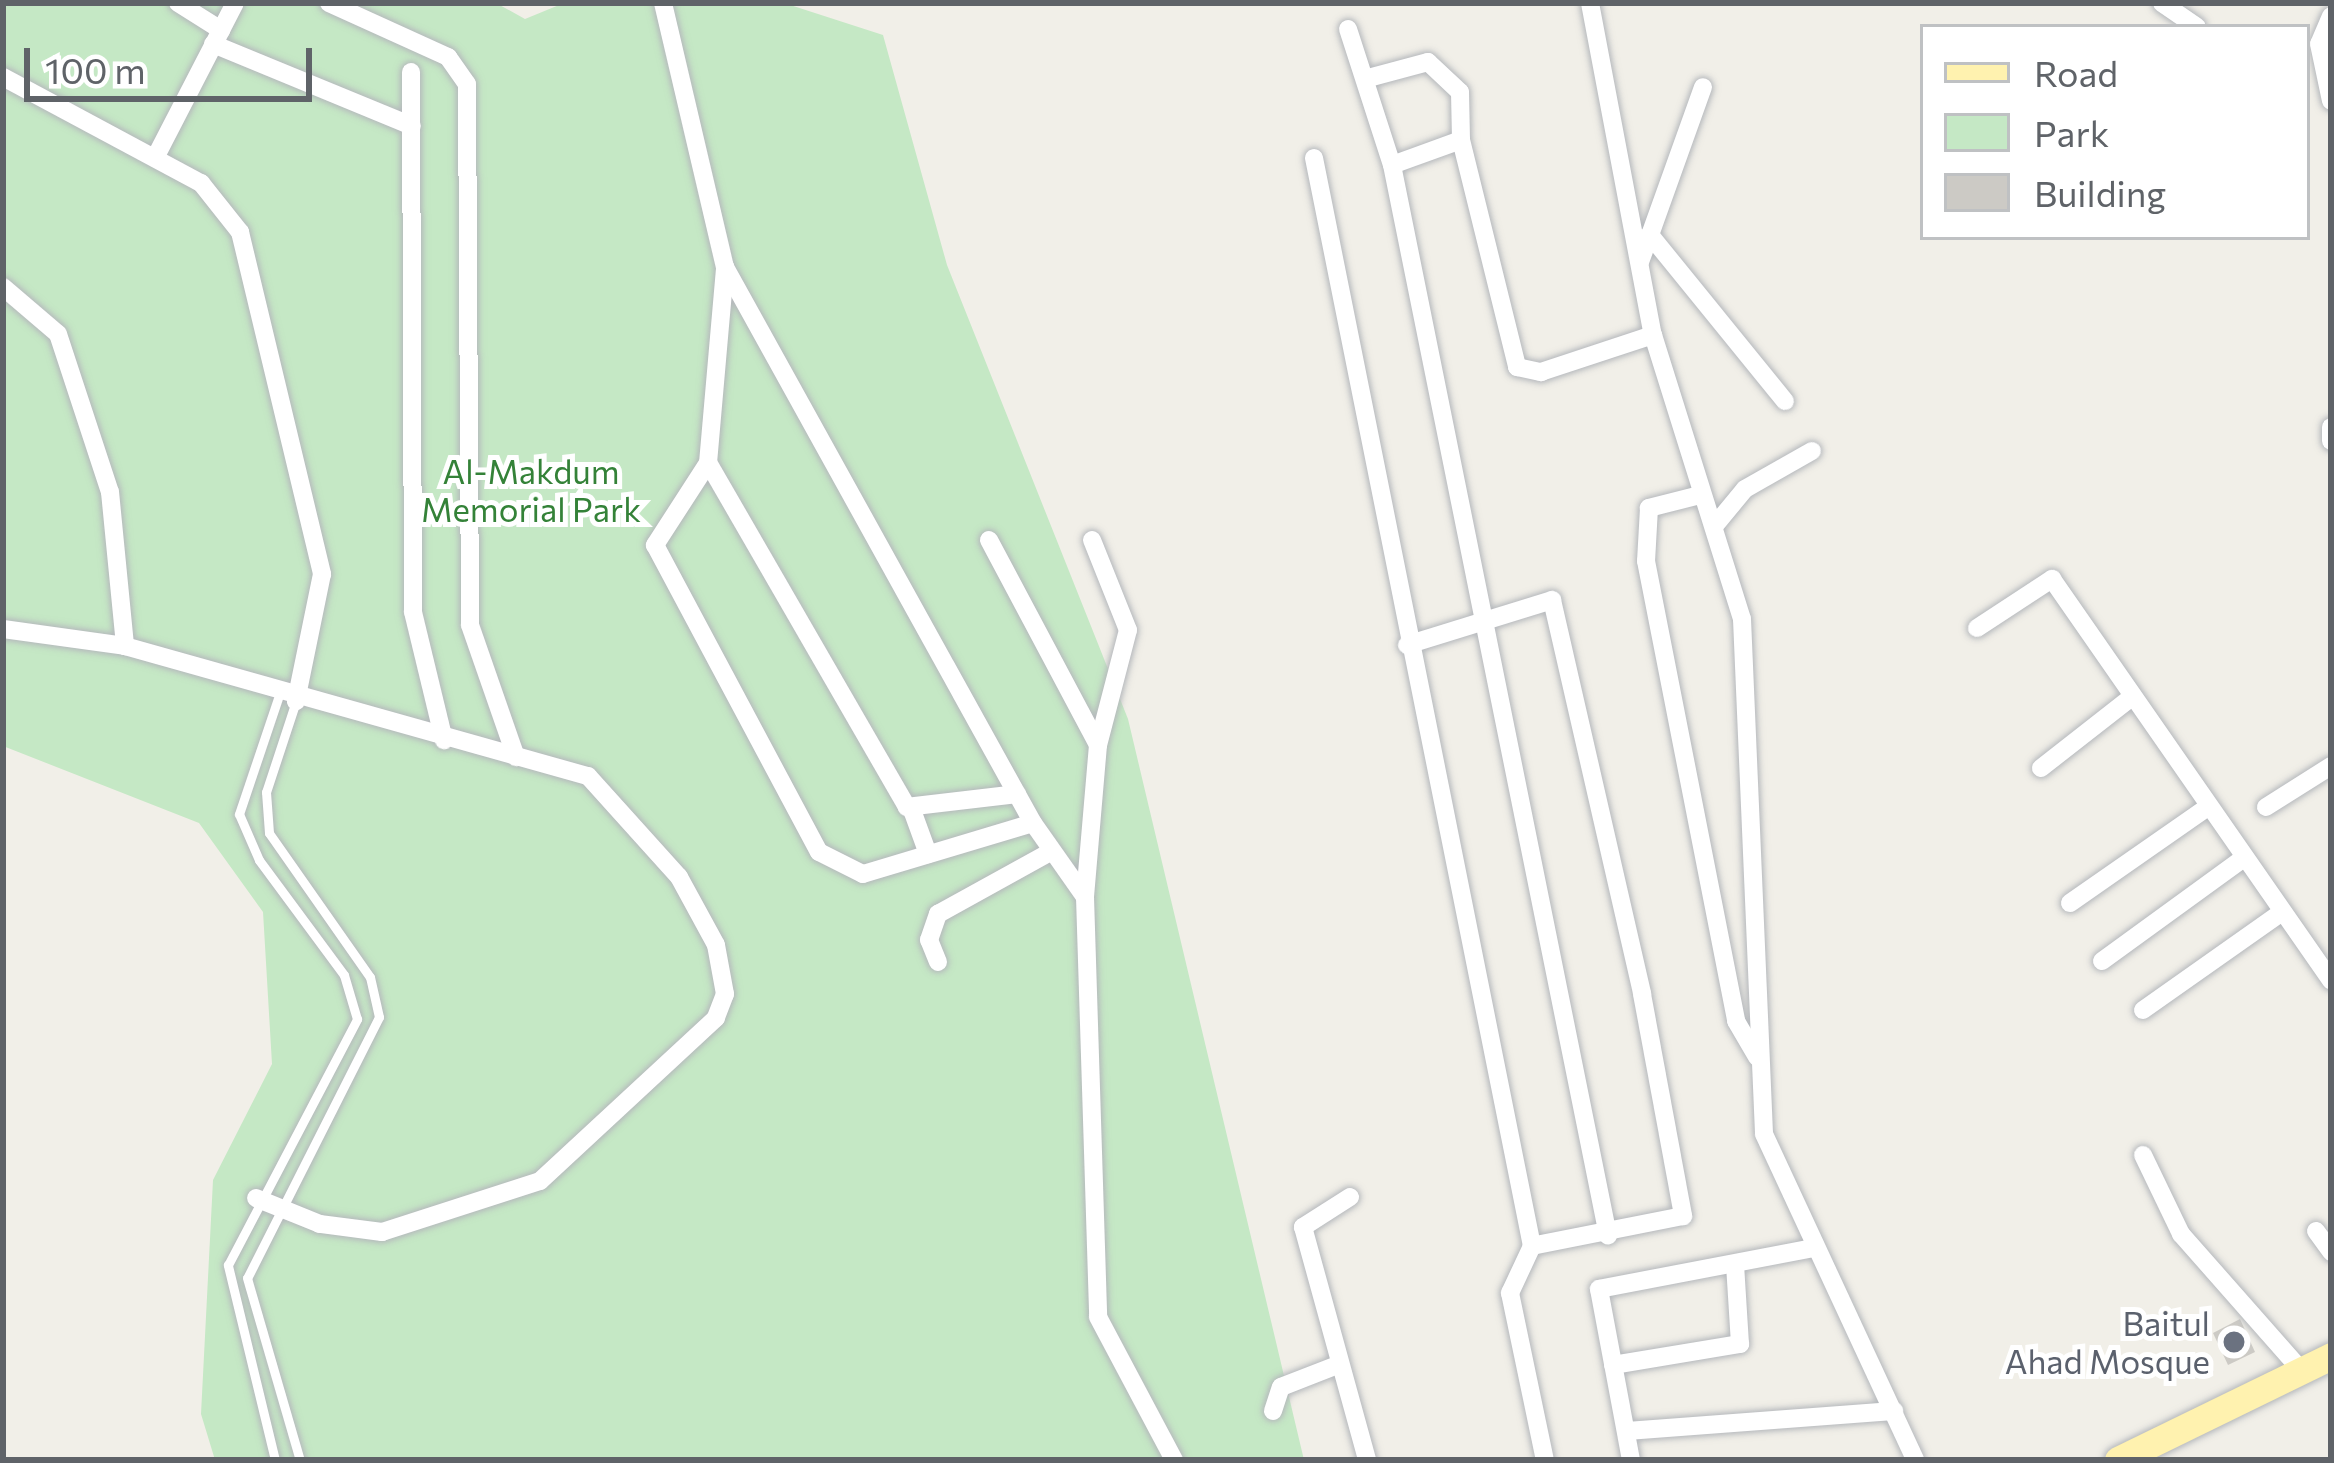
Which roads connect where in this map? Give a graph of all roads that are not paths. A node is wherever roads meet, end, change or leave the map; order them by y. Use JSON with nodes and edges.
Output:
{"nodes":[{"id":1,"x":178,"y":3,"type":"edge"},
{"id":2,"x":235,"y":3,"type":"edge"},
{"id":3,"x":328,"y":3,"type":"edge"},
{"id":4,"x":663,"y":3,"type":"edge"},
{"id":5,"x":1590,"y":3,"type":"edge"},
{"id":6,"x":2162,"y":3,"type":"edge"},
{"id":7,"x":2331,"y":16,"type":"edge"},
{"id":8,"x":2193,"y":24,"type":"edge"},
{"id":9,"x":1348,"y":28,"type":"dead end"},
{"id":10,"x":217,"y":37,"type":"junction"},
{"id":11,"x":411,"y":72,"type":"dead end"},
{"id":12,"x":2315,"y":72,"type":"edge"},
{"id":13,"x":3,"y":77,"type":"edge"},
{"id":14,"x":1372,"y":77,"type":"junction"},
{"id":15,"x":1703,"y":87,"type":"dead end"},
{"id":16,"x":2331,"y":101,"type":"edge"},
{"id":17,"x":412,"y":126,"type":"junction"},
{"id":18,"x":1461,"y":140,"type":"junction"},
{"id":19,"x":154,"y":158,"type":"junction"},
{"id":20,"x":1314,"y":158,"type":"dead end"},
{"id":21,"x":1392,"y":165,"type":"junction"},
{"id":22,"x":1650,"y":235,"type":"junction"},
{"id":23,"x":1638,"y":266,"type":"junction"},
{"id":24,"x":725,"y":267,"type":"junction"},
{"id":25,"x":3,"y":287,"type":"edge"},
{"id":26,"x":1653,"y":335,"type":"junction"},
{"id":27,"x":1784,"y":401,"type":"dead end"},
{"id":28,"x":2331,"y":427,"type":"edge"},
{"id":29,"x":2331,"y":441,"type":"edge"},
{"id":30,"x":1812,"y":451,"type":"dead end"},
{"id":31,"x":708,"y":463,"type":"junction"},
{"id":32,"x":1700,"y":495,"type":"junction"},
{"id":33,"x":1715,"y":524,"type":"junction"},
{"id":34,"x":989,"y":540,"type":"dead end"},
{"id":35,"x":1092,"y":540,"type":"dead end"},
{"id":36,"x":1482,"y":623,"type":"junction"},
{"id":37,"x":1978,"y":628,"type":"dead end"},
{"id":38,"x":3,"y":629,"type":"edge"},
{"id":39,"x":1407,"y":645,"type":"junction"},
{"id":40,"x":125,"y":646,"type":"junction"},
{"id":41,"x":2132,"y":697,"type":"junction"},
{"id":42,"x":287,"y":698,"type":"junction"},
{"id":43,"x":444,"y":740,"type":"junction"},
{"id":44,"x":1098,"y":745,"type":"junction"},
{"id":45,"x":516,"y":757,"type":"junction"},
{"id":46,"x":2331,"y":766,"type":"edge"},
{"id":47,"x":2041,"y":768,"type":"dead end"},
{"id":48,"x":1017,"y":794,"type":"junction"},
{"id":49,"x":2266,"y":806,"type":"dead end"},
{"id":50,"x":2206,"y":808,"type":"junction"},
{"id":51,"x":912,"y":810,"type":"junction"},
{"id":52,"x":1033,"y":823,"type":"junction"},
{"id":53,"x":1052,"y":851,"type":"junction"},
{"id":54,"x":928,"y":854,"type":"junction"},
{"id":55,"x":2241,"y":860,"type":"junction"},
{"id":56,"x":1085,"y":897,"type":"junction"},
{"id":57,"x":2070,"y":903,"type":"dead end"},
{"id":58,"x":2278,"y":914,"type":"junction"},
{"id":59,"x":2102,"y":961,"type":"dead end"},
{"id":60,"x":938,"y":962,"type":"dead end"},
{"id":61,"x":2331,"y":981,"type":"edge"},
{"id":62,"x":2143,"y":1010,"type":"dead end"},
{"id":63,"x":1756,"y":1057,"type":"junction"},
{"id":64,"x":2143,"y":1155,"type":"dead end"},
{"id":65,"x":1350,"y":1197,"type":"dead end"},
{"id":66,"x":256,"y":1198,"type":"junction"},
{"id":67,"x":280,"y":1209,"type":"junction"},
{"id":68,"x":2317,"y":1231,"type":"dead end"},
{"id":69,"x":1608,"y":1234,"type":"junction"},
{"id":70,"x":1532,"y":1246,"type":"junction"},
{"id":71,"x":1814,"y":1248,"type":"junction"},
{"id":72,"x":2331,"y":1252,"type":"edge"},
{"id":73,"x":1735,"y":1265,"type":"junction"},
{"id":74,"x":2331,"y":1356,"type":"edge"},
{"id":75,"x":1340,"y":1364,"type":"junction"},
{"id":76,"x":1613,"y":1365,"type":"junction"},
{"id":77,"x":2301,"y":1370,"type":"junction"},
{"id":78,"x":1273,"y":1411,"type":"dead end"},
{"id":79,"x":1894,"y":1411,"type":"junction"},
{"id":80,"x":1626,"y":1431,"type":"junction"},
{"id":81,"x":274,"y":1460,"type":"edge"},
{"id":82,"x":300,"y":1460,"type":"edge"},
{"id":83,"x":1174,"y":1460,"type":"edge"},
{"id":84,"x":1367,"y":1460,"type":"edge"},
{"id":85,"x":1545,"y":1460,"type":"edge"},
{"id":86,"x":1631,"y":1460,"type":"edge"},
{"id":87,"x":1915,"y":1460,"type":"edge"},
{"id":88,"x":2118,"y":1460,"type":"edge"}],
"edges":[{"from":1,"to":10,"type":"street"},
{"from":2,"to":10,"type":"street"},
{"from":3,"to":45,"type":"street"},
{"from":4,"to":24,"type":"street"},
{"from":5,"to":23,"type":"street"},
{"from":6,"to":8,"type":"street"},
{"from":7,"to":12,"type":"street"},
{"from":9,"to":14,"type":"street"},
{"from":10,"to":17,"type":"street"},
{"from":10,"to":19,"type":"street"},
{"from":11,"to":17,"type":"street"},
{"from":12,"to":16,"type":"street"},
{"from":13,"to":19,"type":"street"},
{"from":14,"to":18,"type":"street"},
{"from":14,"to":21,"type":"street"},
{"from":15,"to":22,"type":"street"},
{"from":17,"to":43,"type":"street"},
{"from":18,"to":21,"type":"street"},
{"from":18,"to":26,"type":"street"},
{"from":19,"to":42,"type":"street"},
{"from":20,"to":39,"type":"street"},
{"from":21,"to":36,"type":"street"},
{"from":22,"to":23,"type":"street"},
{"from":22,"to":27,"type":"street"},
{"from":23,"to":26,"type":"street"},
{"from":24,"to":31,"type":"street"},
{"from":24,"to":48,"type":"street"},
{"from":25,"to":40,"type":"street"},
{"from":26,"to":32,"type":"street"},
{"from":28,"to":29,"type":"street"},
{"from":30,"to":33,"type":"street"},
{"from":31,"to":51,"type":"street"},
{"from":31,"to":54,"type":"street"},
{"from":32,"to":33,"type":"street"},
{"from":32,"to":63,"type":"street"},
{"from":33,"to":63,"type":"street"},
{"from":34,"to":44,"type":"street"},
{"from":35,"to":44,"type":"street"},
{"from":36,"to":39,"type":"street"},
{"from":36,"to":69,"type":"street"},
{"from":36,"to":69,"type":"street"},
{"from":37,"to":41,"type":"street"},
{"from":38,"to":40,"type":"street"},
{"from":39,"to":70,"type":"street"},
{"from":40,"to":42,"type":"street"},
{"from":41,"to":47,"type":"street"},
{"from":41,"to":50,"type":"street"},
{"from":42,"to":43,"type":"street"},
{"from":42,"to":66,"type":"lane"},
{"from":42,"to":67,"type":"lane"},
{"from":43,"to":45,"type":"street"},
{"from":44,"to":56,"type":"street"},
{"from":45,"to":67,"type":"street"},
{"from":46,"to":49,"type":"street"},
{"from":48,"to":51,"type":"street"},
{"from":48,"to":52,"type":"street"},
{"from":50,"to":55,"type":"street"},
{"from":50,"to":57,"type":"street"},
{"from":51,"to":54,"type":"street"},
{"from":52,"to":53,"type":"street"},
{"from":52,"to":54,"type":"street"},
{"from":53,"to":56,"type":"street"},
{"from":53,"to":60,"type":"street"},
{"from":55,"to":58,"type":"street"},
{"from":55,"to":59,"type":"street"},
{"from":56,"to":83,"type":"street"},
{"from":58,"to":61,"type":"street"},
{"from":58,"to":62,"type":"street"},
{"from":63,"to":71,"type":"street"},
{"from":64,"to":77,"type":"street"},
{"from":65,"to":75,"type":"street"},
{"from":66,"to":67,"type":"street"},
{"from":66,"to":81,"type":"lane"},
{"from":67,"to":82,"type":"lane"},
{"from":68,"to":72,"type":"street"},
{"from":69,"to":70,"type":"street"},
{"from":70,"to":85,"type":"street"},
{"from":71,"to":73,"type":"street"},
{"from":71,"to":79,"type":"street"},
{"from":73,"to":76,"type":"street"},
{"from":73,"to":76,"type":"street"},
{"from":74,"to":77,"type":"main road"},
{"from":75,"to":78,"type":"street"},
{"from":75,"to":84,"type":"street"},
{"from":76,"to":80,"type":"street"},
{"from":77,"to":88,"type":"main road"},
{"from":79,"to":80,"type":"street"},
{"from":79,"to":87,"type":"street"},
{"from":80,"to":86,"type":"street"}]}
